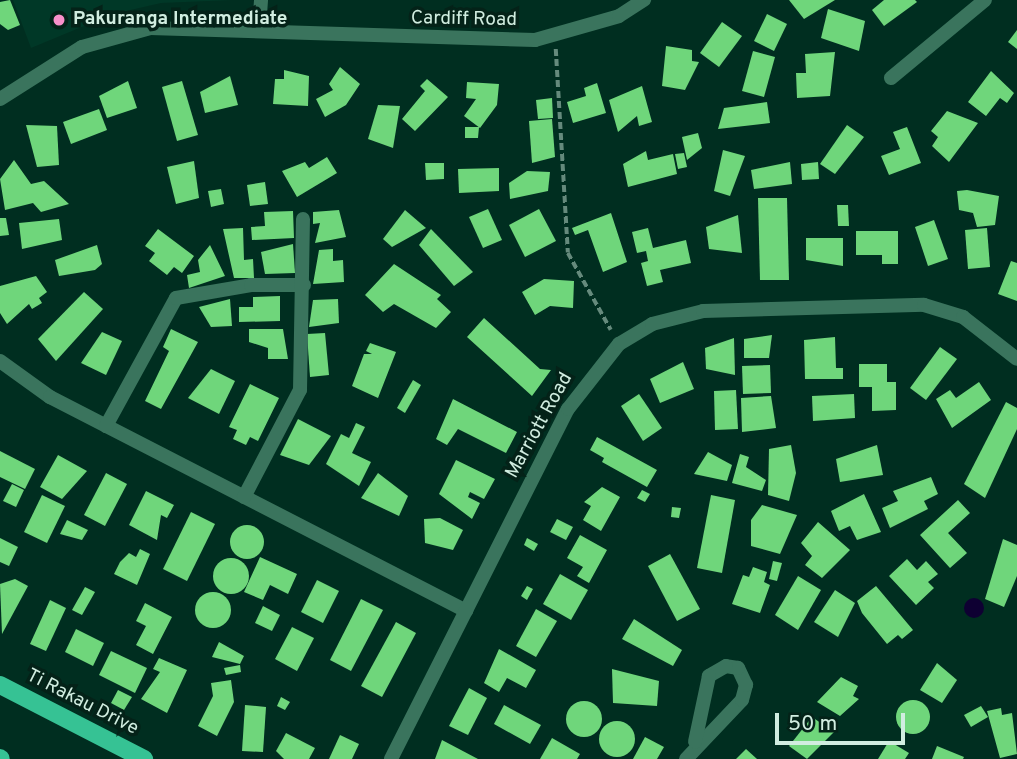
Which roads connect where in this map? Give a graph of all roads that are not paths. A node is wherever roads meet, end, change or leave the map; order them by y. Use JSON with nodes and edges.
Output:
{"nodes":[{"id":1,"x":261,"y":0,"type":"edge"},
{"id":2,"x":644,"y":0,"type":"edge"},
{"id":3,"x":985,"y":0,"type":"edge"},
{"id":4,"x":259,"y":29,"type":"junction"},
{"id":5,"x":891,"y":78,"type":"dead end"},
{"id":6,"x":0,"y":99,"type":"edge"},
{"id":7,"x":303,"y":219,"type":"dead end"},
{"id":8,"x":304,"y":285,"type":"junction"},
{"id":9,"x":1017,"y":359,"type":"edge"},
{"id":10,"x":0,"y":361,"type":"edge"},
{"id":11,"x":106,"y":426,"type":"junction"},
{"id":12,"x":244,"y":497,"type":"junction"},
{"id":13,"x":466,"y":611,"type":"junction"},
{"id":14,"x":0,"y":685,"type":"edge"},
{"id":15,"x":695,"y":742,"type":"junction"},
{"id":16,"x":144,"y":759,"type":"edge"},
{"id":17,"x":391,"y":759,"type":"edge"},
{"id":18,"x":685,"y":759,"type":"edge"}],
"edges":[{"from":1,"to":4,"type":"street"},
{"from":2,"to":4,"type":"street","name":"Cardiff Road"},
{"from":3,"to":5,"type":"street"},
{"from":4,"to":6,"type":"street","name":"Cardiff Road"},
{"from":7,"to":8,"type":"street"},
{"from":8,"to":11,"type":"street"},
{"from":8,"to":12,"type":"street"},
{"from":9,"to":13,"type":"street","name":"Marriott Road"},
{"from":10,"to":11,"type":"street"},
{"from":11,"to":12,"type":"street"},
{"from":12,"to":13,"type":"street"},
{"from":13,"to":17,"type":"street","name":"Marriott Road"},
{"from":14,"to":16,"type":"main road","name":"Ti Rakau Drive"},
{"from":15,"to":15,"type":"street"},
{"from":15,"to":18,"type":"street"}]}
